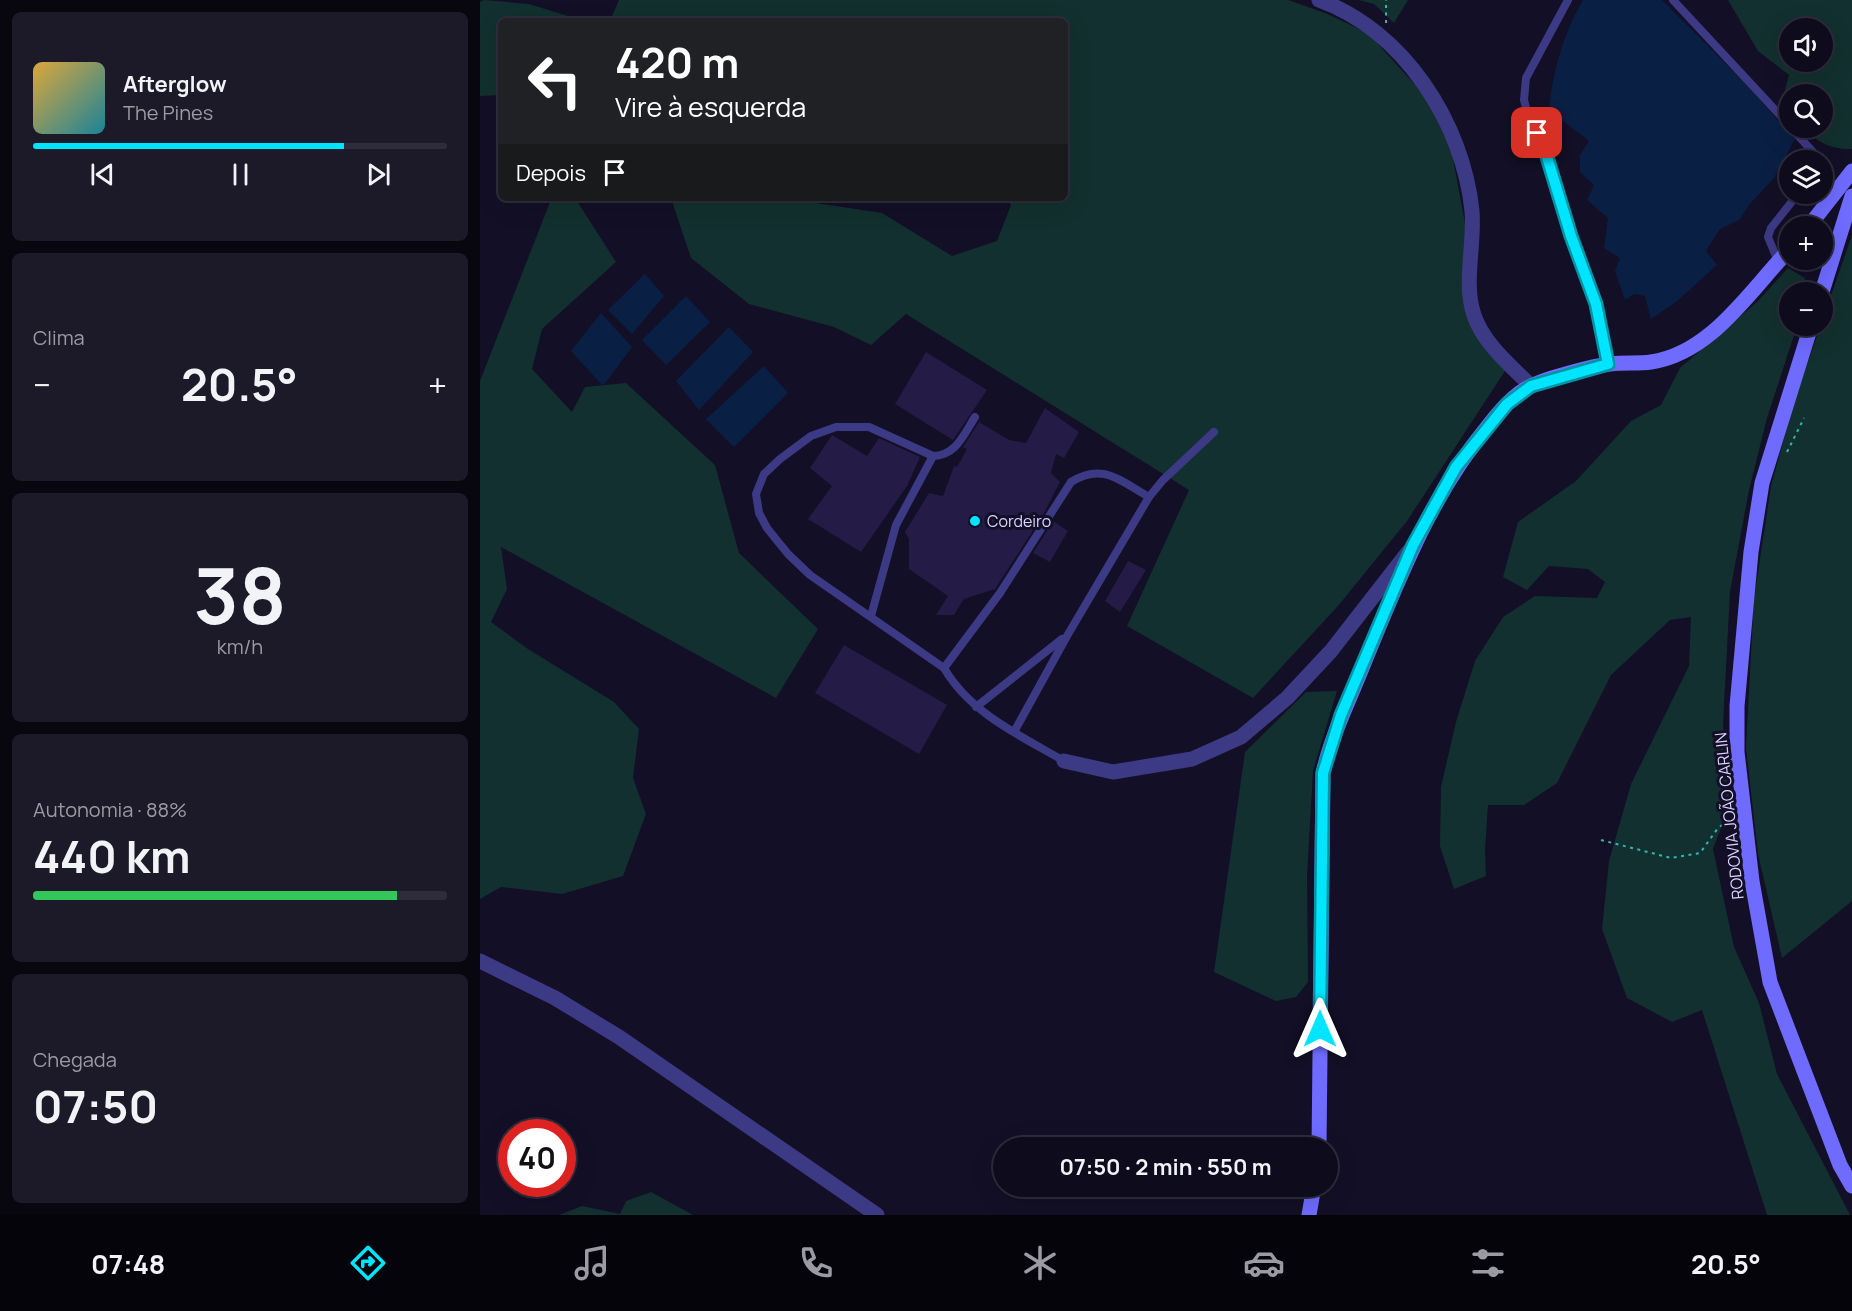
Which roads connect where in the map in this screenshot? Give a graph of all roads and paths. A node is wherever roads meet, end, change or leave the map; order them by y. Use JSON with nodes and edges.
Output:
{"nodes":[{"id":1,"x":1319,"y":0,"type":"edge"},
{"id":2,"x":1386,"y":0,"type":"edge"},
{"id":3,"x":1568,"y":0,"type":"edge"},
{"id":4,"x":1673,"y":0,"type":"edge"},
{"id":5,"x":1384,"y":38,"type":"junction"},
{"id":6,"x":1779,"y":115,"type":"edge"},
{"id":7,"x":1800,"y":138,"type":"edge"},
{"id":8,"x":1811,"y":150,"type":"edge"},
{"id":9,"x":1852,"y":171,"type":"edge"},
{"id":10,"x":1852,"y":196,"type":"edge"},
{"id":11,"x":1790,"y":204,"type":"edge"},
{"id":12,"x":1817,"y":216,"type":"edge"},
{"id":13,"x":1778,"y":261,"type":"joint"},
{"id":14,"x":1825,"y":282,"type":"edge"},
{"id":15,"x":1808,"y":336,"type":"edge"},
{"id":16,"x":1608,"y":364,"type":"junction"},
{"id":17,"x":1531,"y":386,"type":"junction"},
{"id":18,"x":975,"y":417,"type":"dead end"},
{"id":19,"x":1214,"y":432,"type":"dead end"},
{"id":20,"x":933,"y":456,"type":"junction"},
{"id":21,"x":1149,"y":497,"type":"junction"},
{"id":22,"x":1413,"y":545,"type":"junction"},
{"id":23,"x":871,"y":616,"type":"junction"},
{"id":24,"x":1067,"y":636,"type":"junction"},
{"id":25,"x":944,"y":668,"type":"junction"},
{"id":26,"x":976,"y":707,"type":"junction"},
{"id":27,"x":1014,"y":732,"type":"junction"},
{"id":28,"x":1064,"y":761,"type":"joint"},
{"id":29,"x":1744,"y":807,"type":"junction"},
{"id":30,"x":1601,"y":840,"type":"dead end"},
{"id":31,"x":480,"y":961,"type":"edge"},
{"id":32,"x":1318,"y":1137,"type":"edge"},
{"id":33,"x":1852,"y":1186,"type":"edge"},
{"id":34,"x":1312,"y":1197,"type":"edge"},
{"id":35,"x":877,"y":1215,"type":"edge"},
{"id":36,"x":1309,"y":1215,"type":"edge"}],
"edges":[{"from":1,"to":5,"type":"street"},
{"from":2,"to":5,"type":"path"},
{"from":3,"to":16,"type":"lane"},
{"from":4,"to":6,"type":"lane"},
{"from":5,"to":17,"type":"street"},
{"from":7,"to":8,"type":"lane"},
{"from":9,"to":12,"type":"street"},
{"from":10,"to":14,"type":"street"},
{"from":11,"to":13,"type":"lane"},
{"from":13,"to":16,"type":"street"},
{"from":15,"to":29,"type":"street","name":"RODOVIA JOÃO CARLIN"},
{"from":16,"to":17,"type":"street"},
{"from":17,"to":22,"type":"street"},
{"from":18,"to":20,"type":"lane"},
{"from":19,"to":21,"type":"lane"},
{"from":20,"to":23,"type":"lane"},
{"from":20,"to":23,"type":"lane"},
{"from":21,"to":24,"type":"lane"},
{"from":21,"to":25,"type":"lane"},
{"from":22,"to":28,"type":"street"},
{"from":22,"to":32,"type":"street"},
{"from":23,"to":25,"type":"lane"},
{"from":24,"to":26,"type":"lane"},
{"from":24,"to":27,"type":"lane"},
{"from":25,"to":26,"type":"lane"},
{"from":26,"to":27,"type":"lane"},
{"from":27,"to":28,"type":"lane"},
{"from":29,"to":30,"type":"path"},
{"from":29,"to":33,"type":"street","name":"RODOVIA JOÃO CARLIN"},
{"from":31,"to":35,"type":"street"},
{"from":34,"to":36,"type":"street"}]}
